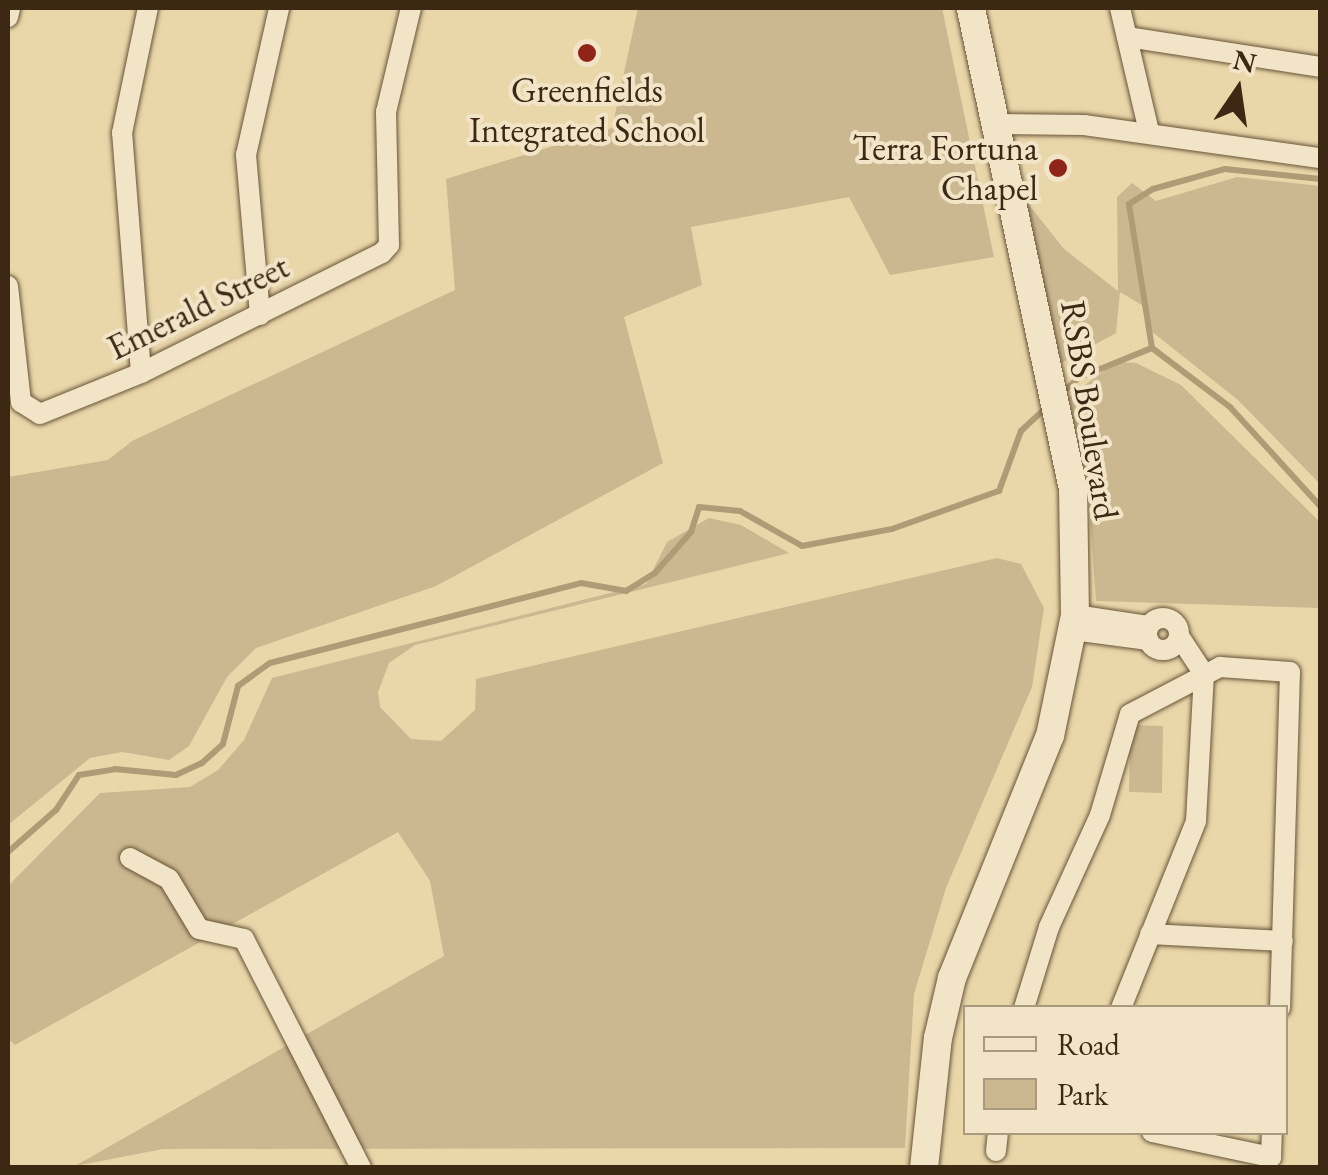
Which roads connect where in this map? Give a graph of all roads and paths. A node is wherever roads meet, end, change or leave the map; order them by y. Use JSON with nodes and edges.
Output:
{"nodes":[{"id":1,"x":10,"y":8,"type":"edge"},
{"id":2,"x":148,"y":8,"type":"edge"},
{"id":3,"x":279,"y":8,"type":"edge"},
{"id":4,"x":411,"y":8,"type":"edge"},
{"id":5,"x":971,"y":8,"type":"edge"},
{"id":6,"x":1120,"y":8,"type":"edge"},
{"id":7,"x":8,"y":17,"type":"edge"},
{"id":8,"x":1127,"y":37,"type":"junction"},
{"id":9,"x":1320,"y":67,"type":"edge"},
{"id":10,"x":998,"y":124,"type":"junction"},
{"id":11,"x":1149,"y":132,"type":"junction"},
{"id":12,"x":1320,"y":158,"type":"edge"},
{"id":13,"x":8,"y":286,"type":"edge"},
{"id":14,"x":260,"y":316,"type":"junction"},
{"id":15,"x":141,"y":373,"type":"junction"},
{"id":16,"x":1074,"y":623,"type":"junction"},
{"id":17,"x":1179,"y":636,"type":"junction"},
{"id":18,"x":1153,"y":639,"type":"junction"},
{"id":19,"x":1195,"y":678,"type":"junction"},
{"id":20,"x":130,"y":858,"type":"dead end"},
{"id":21,"x":1150,"y":934,"type":"junction"},
{"id":22,"x":1283,"y":941,"type":"junction"},
{"id":23,"x":1025,"y":1005,"type":"edge"},
{"id":24,"x":1122,"y":1005,"type":"edge"},
{"id":25,"x":1280,"y":1005,"type":"edge"},
{"id":26,"x":1166,"y":1135,"type":"edge"},
{"id":27,"x":1272,"y":1135,"type":"edge"},
{"id":28,"x":361,"y":1168,"type":"edge"},
{"id":29,"x":924,"y":1168,"type":"edge"}],
"edges":[{"from":1,"to":7,"type":"street"},
{"from":2,"to":15,"type":"street"},
{"from":3,"to":14,"type":"street"},
{"from":4,"to":14,"type":"street","name":"Emerald Street"},
{"from":5,"to":10,"type":"street","name":"RSBS Boulevard"},
{"from":6,"to":8,"type":"street"},
{"from":8,"to":9,"type":"street"},
{"from":8,"to":11,"type":"street"},
{"from":10,"to":11,"type":"street"},
{"from":10,"to":16,"type":"street","name":"RSBS Boulevard"},
{"from":11,"to":12,"type":"street"},
{"from":13,"to":15,"type":"street","name":"Emerald Street"},
{"from":14,"to":15,"type":"street","name":"Emerald Street"},
{"from":16,"to":18,"type":"street"},
{"from":16,"to":29,"type":"street","name":"RSBS Boulevard"},
{"from":17,"to":18,"type":"street"},
{"from":17,"to":18,"type":"street"},
{"from":17,"to":19,"type":"street"},
{"from":18,"to":19,"type":"street"},
{"from":19,"to":21,"type":"street"},
{"from":19,"to":22,"type":"street"},
{"from":19,"to":23,"type":"street"},
{"from":20,"to":28,"type":"street"},
{"from":21,"to":22,"type":"street"},
{"from":21,"to":24,"type":"street"},
{"from":22,"to":25,"type":"street"},
{"from":26,"to":27,"type":"street"}]}
